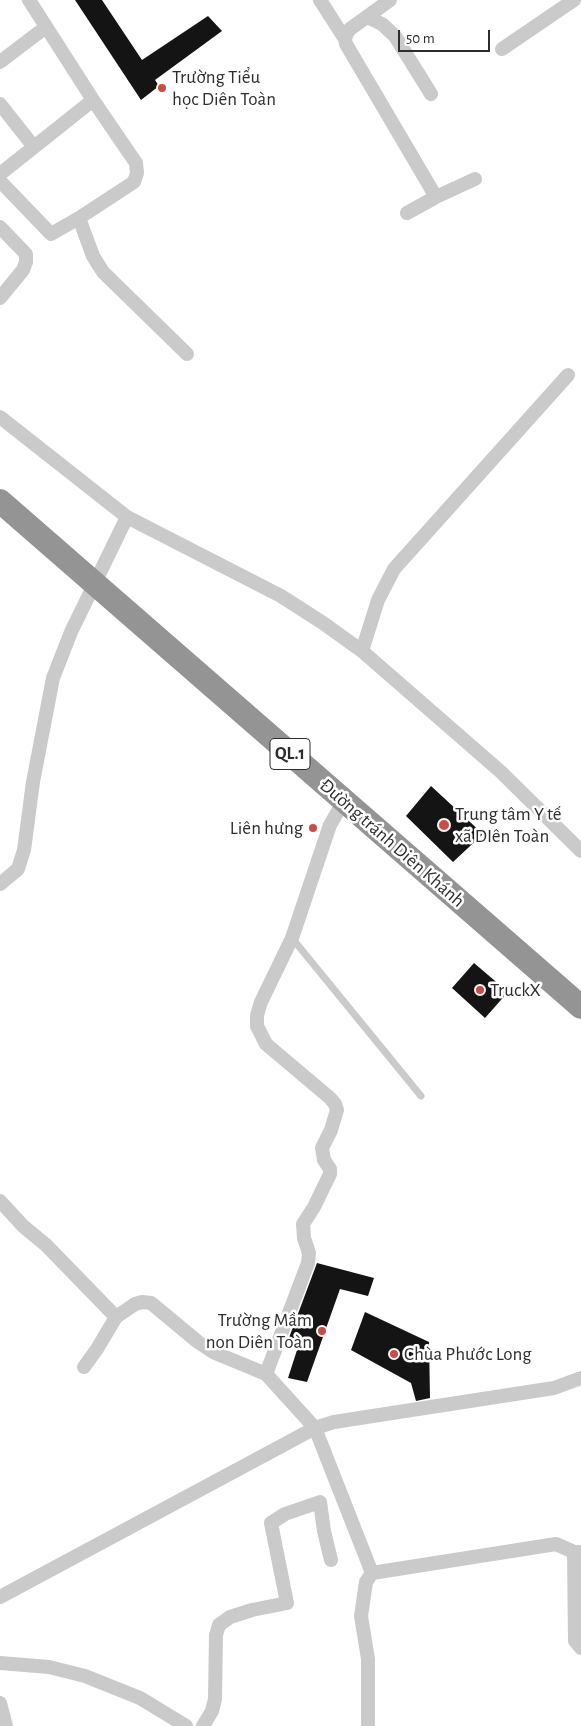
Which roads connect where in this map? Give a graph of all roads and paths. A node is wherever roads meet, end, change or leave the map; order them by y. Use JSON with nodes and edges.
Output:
{"nodes":[{"id":1,"x":29,"y":0,"type":"edge"},
{"id":2,"x":320,"y":0,"type":"edge"},
{"id":3,"x":390,"y":0,"type":"edge"},
{"id":4,"x":574,"y":0,"type":"edge"},
{"id":5,"x":367,"y":17,"type":"junction"},
{"id":6,"x":46,"y":27,"type":"junction"},
{"id":7,"x":345,"y":39,"type":"junction"},
{"id":8,"x":502,"y":49,"type":"dead end"},
{"id":9,"x":0,"y":62,"type":"edge"},
{"id":10,"x":431,"y":94,"type":"dead end"},
{"id":11,"x":93,"y":100,"type":"junction"},
{"id":12,"x":0,"y":104,"type":"edge"},
{"id":13,"x":34,"y":147,"type":"junction"},
{"id":14,"x":0,"y":174,"type":"edge"},
{"id":15,"x":475,"y":180,"type":"dead end"},
{"id":16,"x":0,"y":181,"type":"edge"},
{"id":17,"x":436,"y":197,"type":"junction"},
{"id":18,"x":407,"y":213,"type":"dead end"},
{"id":19,"x":79,"y":218,"type":"junction"},
{"id":20,"x":0,"y":227,"type":"edge"},
{"id":21,"x":0,"y":298,"type":"edge"},
{"id":22,"x":187,"y":354,"type":"dead end"},
{"id":23,"x":568,"y":375,"type":"dead end"},
{"id":24,"x":0,"y":417,"type":"edge"},
{"id":25,"x":0,"y":501,"type":"edge"},
{"id":26,"x":127,"y":517,"type":"junction"},
{"id":27,"x":94,"y":582,"type":"junction"},
{"id":28,"x":362,"y":651,"type":"junction"},
{"id":29,"x":344,"y":801,"type":"junction"},
{"id":30,"x":581,"y":851,"type":"edge"},
{"id":31,"x":0,"y":884,"type":"edge"},
{"id":32,"x":292,"y":938,"type":"junction"},
{"id":33,"x":581,"y":1007,"type":"edge"},
{"id":34,"x":422,"y":1096,"type":"dead end"},
{"id":35,"x":0,"y":1201,"type":"edge"},
{"id":36,"x":116,"y":1317,"type":"junction"},
{"id":37,"x":84,"y":1367,"type":"dead end"},
{"id":38,"x":266,"y":1374,"type":"junction"},
{"id":39,"x":581,"y":1378,"type":"edge"},
{"id":40,"x":315,"y":1428,"type":"junction"},
{"id":41,"x":578,"y":1552,"type":"edge"},
{"id":42,"x":331,"y":1560,"type":"dead end"},
{"id":43,"x":372,"y":1573,"type":"junction"},
{"id":44,"x":0,"y":1597,"type":"edge"},
{"id":45,"x":581,"y":1648,"type":"edge"},
{"id":46,"x":0,"y":1663,"type":"edge"},
{"id":47,"x":0,"y":1703,"type":"edge"},
{"id":48,"x":6,"y":1726,"type":"edge"},
{"id":49,"x":186,"y":1726,"type":"edge"},
{"id":50,"x":203,"y":1726,"type":"edge"},
{"id":51,"x":368,"y":1726,"type":"edge"}],
"edges":[{"from":1,"to":6,"type":"street"},
{"from":2,"to":7,"type":"street"},
{"from":3,"to":5,"type":"street"},
{"from":4,"to":8,"type":"street"},
{"from":5,"to":7,"type":"street"},
{"from":5,"to":10,"type":"street"},
{"from":6,"to":9,"type":"street"},
{"from":6,"to":11,"type":"street"},
{"from":7,"to":17,"type":"street"},
{"from":11,"to":13,"type":"street"},
{"from":11,"to":19,"type":"street"},
{"from":12,"to":13,"type":"street"},
{"from":13,"to":14,"type":"street"},
{"from":15,"to":17,"type":"street"},
{"from":16,"to":19,"type":"street"},
{"from":17,"to":18,"type":"street"},
{"from":19,"to":22,"type":"street"},
{"from":20,"to":21,"type":"street"},
{"from":23,"to":28,"type":"street"},
{"from":24,"to":26,"type":"street"},
{"from":25,"to":27,"type":"highway","name":"Đường tránh Diên Khánh","number":"QL.1"},
{"from":26,"to":27,"type":"street"},
{"from":26,"to":28,"type":"street"},
{"from":27,"to":29,"type":"highway","name":"Đường tránh Diên Khánh","number":"QL.1"},
{"from":27,"to":31,"type":"street"},
{"from":28,"to":30,"type":"street"},
{"from":29,"to":32,"type":"street"},
{"from":29,"to":33,"type":"highway","name":"Đường tránh Diên Khánh","number":"QL.1"},
{"from":32,"to":34,"type":"lane"},
{"from":32,"to":38,"type":"street"},
{"from":35,"to":36,"type":"street"},
{"from":36,"to":37,"type":"street"},
{"from":36,"to":38,"type":"street"},
{"from":38,"to":40,"type":"street"},
{"from":39,"to":40,"type":"street"},
{"from":40,"to":43,"type":"street"},
{"from":40,"to":44,"type":"street"},
{"from":41,"to":43,"type":"street"},
{"from":41,"to":45,"type":"street"},
{"from":42,"to":50,"type":"street"},
{"from":43,"to":51,"type":"street"},
{"from":46,"to":49,"type":"street"},
{"from":47,"to":48,"type":"street"}]}
